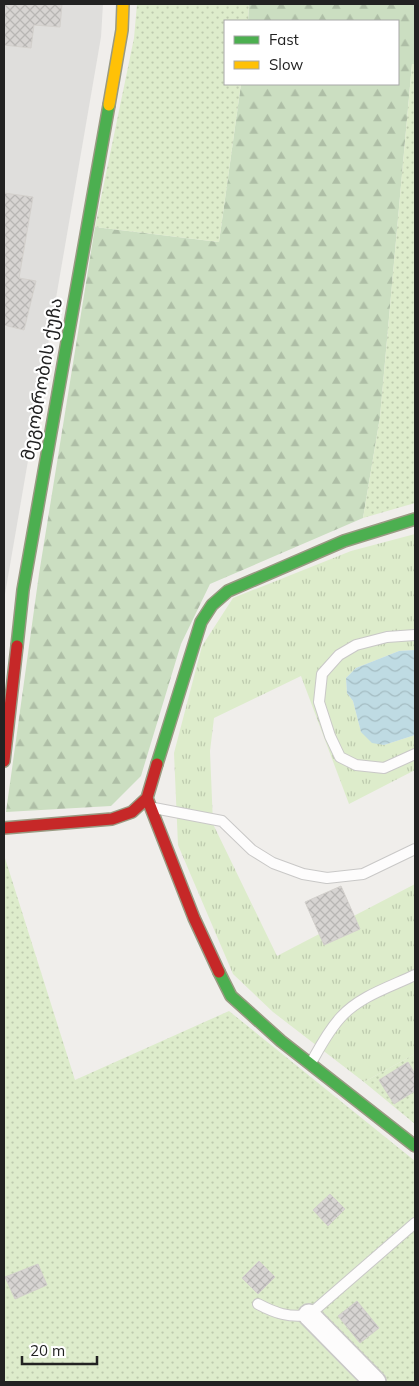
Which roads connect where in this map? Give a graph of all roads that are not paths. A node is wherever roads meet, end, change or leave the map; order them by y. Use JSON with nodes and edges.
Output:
{"nodes":[{"id":1,"x":123,"y":4,"type":"edge"},
{"id":2,"x":415,"y":519,"type":"edge"},
{"id":3,"x":415,"y":635,"type":"edge"},
{"id":4,"x":415,"y":754,"type":"edge"},
{"id":5,"x":4,"y":761,"type":"edge"},
{"id":6,"x":148,"y":803,"type":"junction"},
{"id":7,"x":4,"y":828,"type":"edge"},
{"id":8,"x":415,"y":849,"type":"edge"},
{"id":9,"x":415,"y":975,"type":"edge"},
{"id":10,"x":311,"y":1064,"type":"junction"},
{"id":11,"x":415,"y":1146,"type":"edge"},
{"id":12,"x":415,"y":1223,"type":"edge"},
{"id":13,"x":258,"y":1304,"type":"dead end"},
{"id":14,"x":309,"y":1315,"type":"junction"},
{"id":15,"x":375,"y":1382,"type":"edge"}],
"edges":[{"from":1,"to":5,"type":"street","name":"მეგობრობის ქუჩა"},
{"from":2,"to":6,"type":"street"},
{"from":3,"to":4,"type":"lane"},
{"from":6,"to":7,"type":"street"},
{"from":6,"to":8,"type":"lane"},
{"from":6,"to":10,"type":"street"},
{"from":9,"to":10,"type":"lane"},
{"from":10,"to":11,"type":"street"},
{"from":12,"to":14,"type":"lane"},
{"from":13,"to":14,"type":"lane"},
{"from":14,"to":15,"type":"street"}]}
